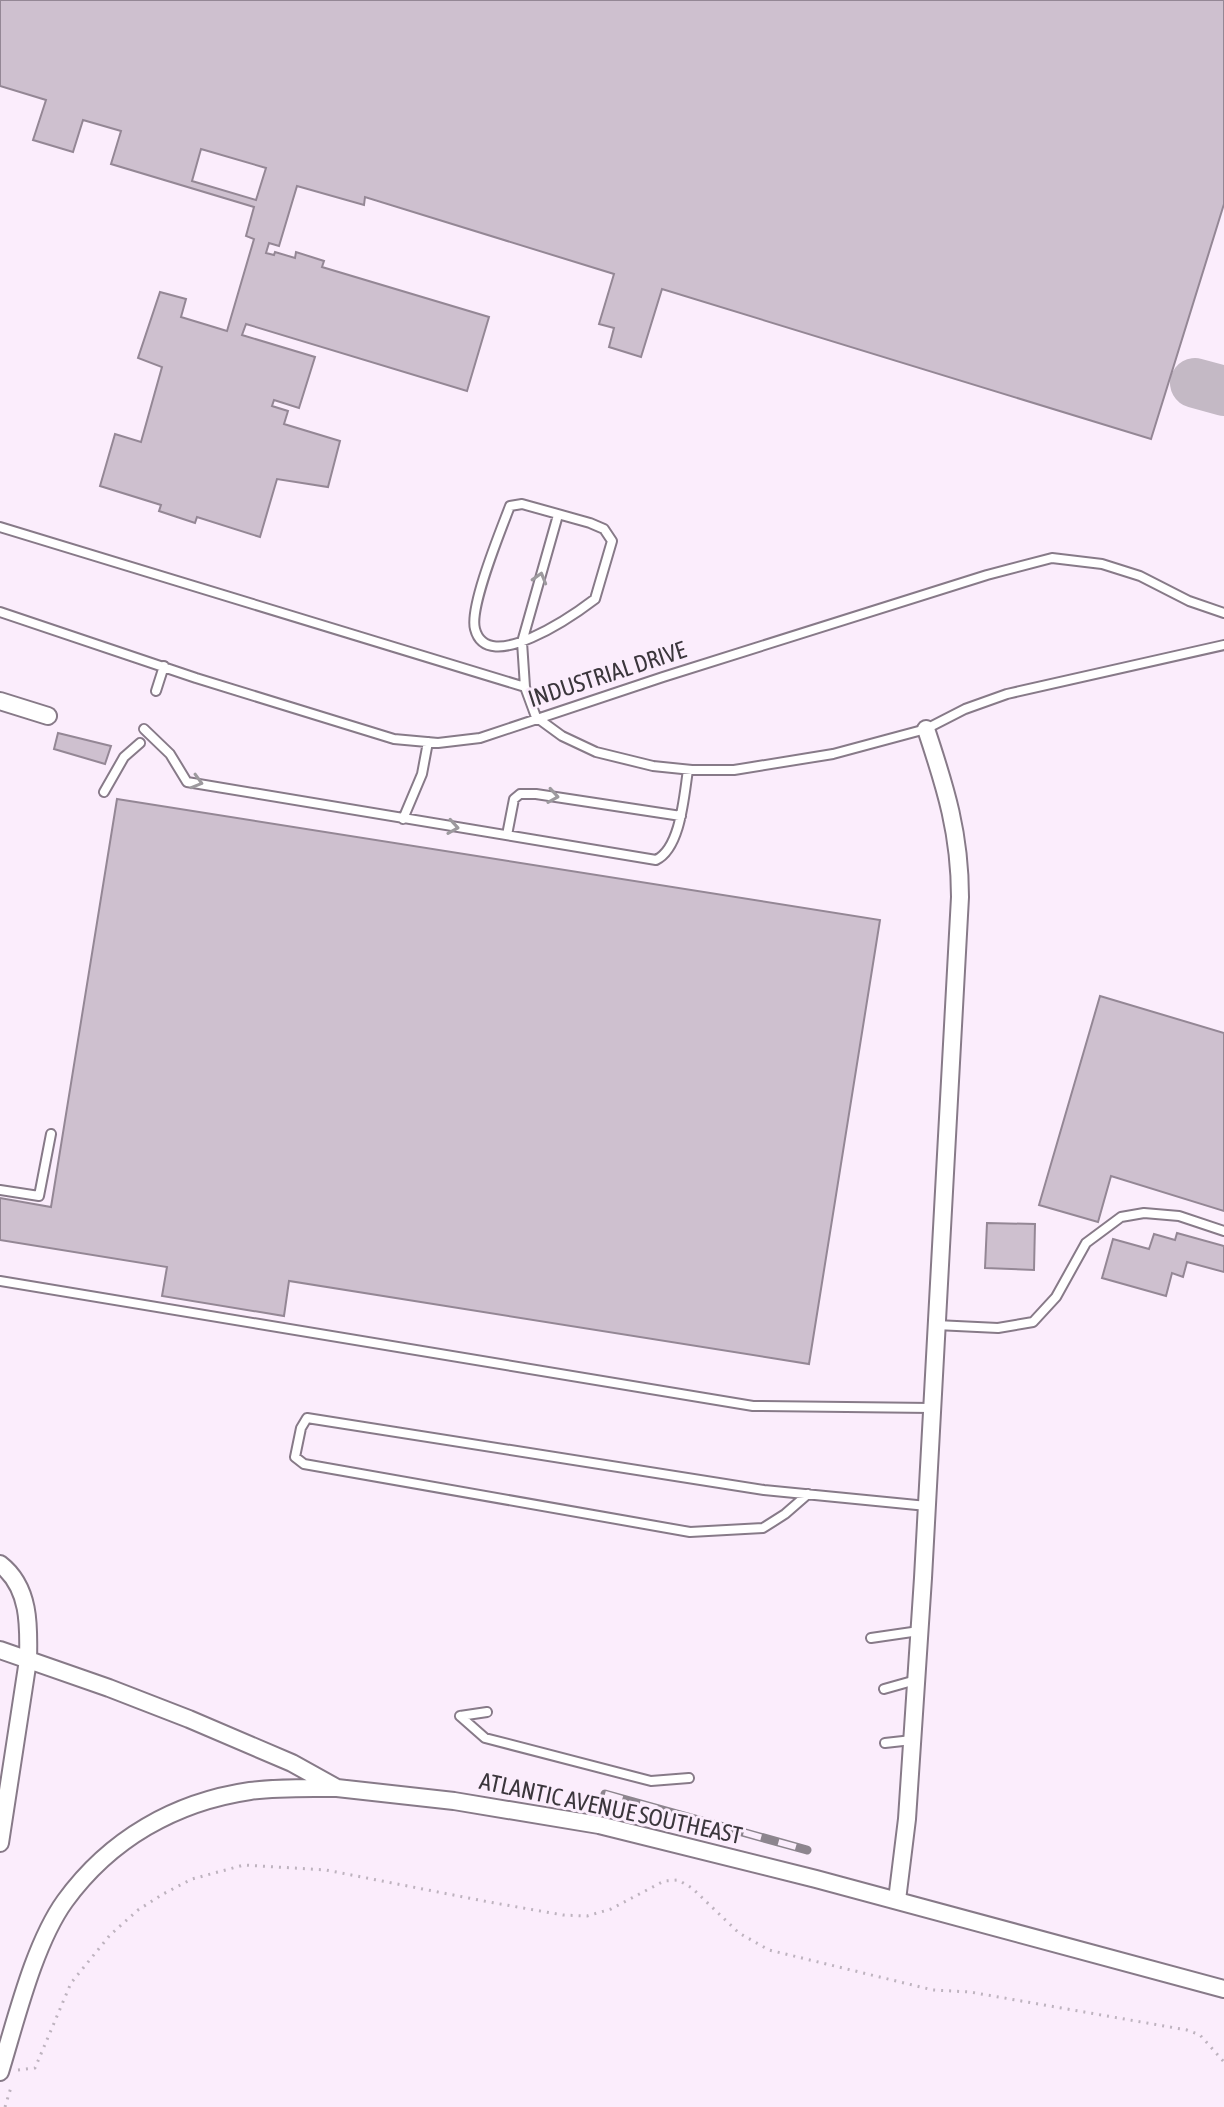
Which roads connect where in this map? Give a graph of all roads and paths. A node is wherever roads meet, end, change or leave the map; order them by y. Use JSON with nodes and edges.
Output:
{"nodes":[{"id":1,"x":558,"y":515,"type":"junction"},
{"id":2,"x":0,"y":527,"type":"edge"},
{"id":3,"x":0,"y":612,"type":"edge"},
{"id":4,"x":1224,"y":613,"type":"edge"},
{"id":5,"x":522,"y":642,"type":"junction"},
{"id":6,"x":1224,"y":645,"type":"edge"},
{"id":7,"x":164,"y":666,"type":"junction"},
{"id":8,"x":525,"y":687,"type":"junction"},
{"id":9,"x":156,"y":691,"type":"dead end"},
{"id":10,"x":0,"y":701,"type":"edge"},
{"id":11,"x":48,"y":716,"type":"dead end"},
{"id":12,"x":536,"y":717,"type":"junction"},
{"id":13,"x":144,"y":729,"type":"dead end"},
{"id":14,"x":926,"y":729,"type":"junction"},
{"id":15,"x":428,"y":742,"type":"junction"},
{"id":16,"x":140,"y":743,"type":"dead end"},
{"id":17,"x":688,"y":770,"type":"junction"},
{"id":18,"x":104,"y":792,"type":"dead end"},
{"id":19,"x":681,"y":816,"type":"junction"},
{"id":20,"x":403,"y":819,"type":"junction"},
{"id":21,"x":507,"y":835,"type":"junction"},
{"id":22,"x":51,"y":1134,"type":"dead end"},
{"id":23,"x":0,"y":1190,"type":"edge"},
{"id":24,"x":1224,"y":1231,"type":"edge"},
{"id":25,"x":0,"y":1281,"type":"edge"},
{"id":26,"x":936,"y":1325,"type":"junction"},
{"id":27,"x":931,"y":1408,"type":"junction"},
{"id":28,"x":808,"y":1494,"type":"junction"},
{"id":29,"x":927,"y":1506,"type":"junction"},
{"id":30,"x":0,"y":1564,"type":"edge"},
{"id":31,"x":920,"y":1631,"type":"junction"},
{"id":32,"x":871,"y":1638,"type":"dead end"},
{"id":33,"x":0,"y":1650,"type":"edge"},
{"id":34,"x":28,"y":1660,"type":"junction"},
{"id":35,"x":916,"y":1680,"type":"junction"},
{"id":36,"x":884,"y":1689,"type":"dead end"},
{"id":37,"x":487,"y":1712,"type":"dead end"},
{"id":38,"x":912,"y":1740,"type":"junction"},
{"id":39,"x":885,"y":1743,"type":"dead end"},
{"id":40,"x":689,"y":1778,"type":"dead end"},
{"id":41,"x":337,"y":1788,"type":"junction"},
{"id":42,"x":0,"y":1843,"type":"edge"},
{"id":43,"x":897,"y":1900,"type":"junction"},
{"id":44,"x":1224,"y":1989,"type":"edge"},
{"id":45,"x":1224,"y":2062,"type":"edge"},
{"id":46,"x":0,"y":2072,"type":"edge"},
{"id":47,"x":5,"y":2107,"type":"edge"}],
"edges":[{"from":5,"to":1,"type":"lane","one_way":true},
{"from":1,"to":5,"type":"lane"},
{"from":1,"to":5,"type":"lane"},
{"from":2,"to":8,"type":"lane"},
{"from":3,"to":7,"type":"lane","name":"INDUSTRIAL DRIVE"},
{"from":4,"to":12,"type":"lane","name":"INDUSTRIAL DRIVE"},
{"from":5,"to":8,"type":"lane"},
{"from":6,"to":14,"type":"lane"},
{"from":7,"to":9,"type":"lane"},
{"from":7,"to":15,"type":"lane","name":"INDUSTRIAL DRIVE"},
{"from":8,"to":12,"type":"lane"},
{"from":10,"to":11,"type":"street"},
{"from":12,"to":15,"type":"lane","name":"INDUSTRIAL DRIVE"},
{"from":12,"to":17,"type":"lane"},
{"from":13,"to":20,"type":"lane","one_way":true},
{"from":14,"to":17,"type":"lane"},
{"from":14,"to":26,"type":"street"},
{"from":15,"to":20,"type":"lane"},
{"from":16,"to":18,"type":"lane"},
{"from":17,"to":19,"type":"lane"},
{"from":19,"to":21,"type":"lane"},
{"from":21,"to":19,"type":"lane","one_way":true},
{"from":20,"to":21,"type":"lane","one_way":true},
{"from":22,"to":23,"type":"lane"},
{"from":24,"to":26,"type":"lane"},
{"from":25,"to":27,"type":"lane"},
{"from":26,"to":27,"type":"street"},
{"from":27,"to":29,"type":"street"},
{"from":28,"to":28,"type":"lane"},
{"from":28,"to":29,"type":"lane"},
{"from":29,"to":31,"type":"street"},
{"from":30,"to":34,"type":"street"},
{"from":31,"to":32,"type":"lane"},
{"from":31,"to":35,"type":"street"},
{"from":33,"to":34,"type":"street","name":"ATLANTIC AVENUE SOUTHEAST"},
{"from":34,"to":41,"type":"street","name":"ATLANTIC AVENUE SOUTHEAST"},
{"from":34,"to":42,"type":"street"},
{"from":35,"to":36,"type":"lane"},
{"from":35,"to":38,"type":"street"},
{"from":37,"to":40,"type":"lane"},
{"from":38,"to":39,"type":"lane"},
{"from":38,"to":43,"type":"street"},
{"from":41,"to":43,"type":"street","name":"ATLANTIC AVENUE SOUTHEAST"},
{"from":41,"to":46,"type":"street"},
{"from":43,"to":44,"type":"street","name":"ATLANTIC AVENUE SOUTHEAST"},
{"from":45,"to":47,"type":"path"}]}
